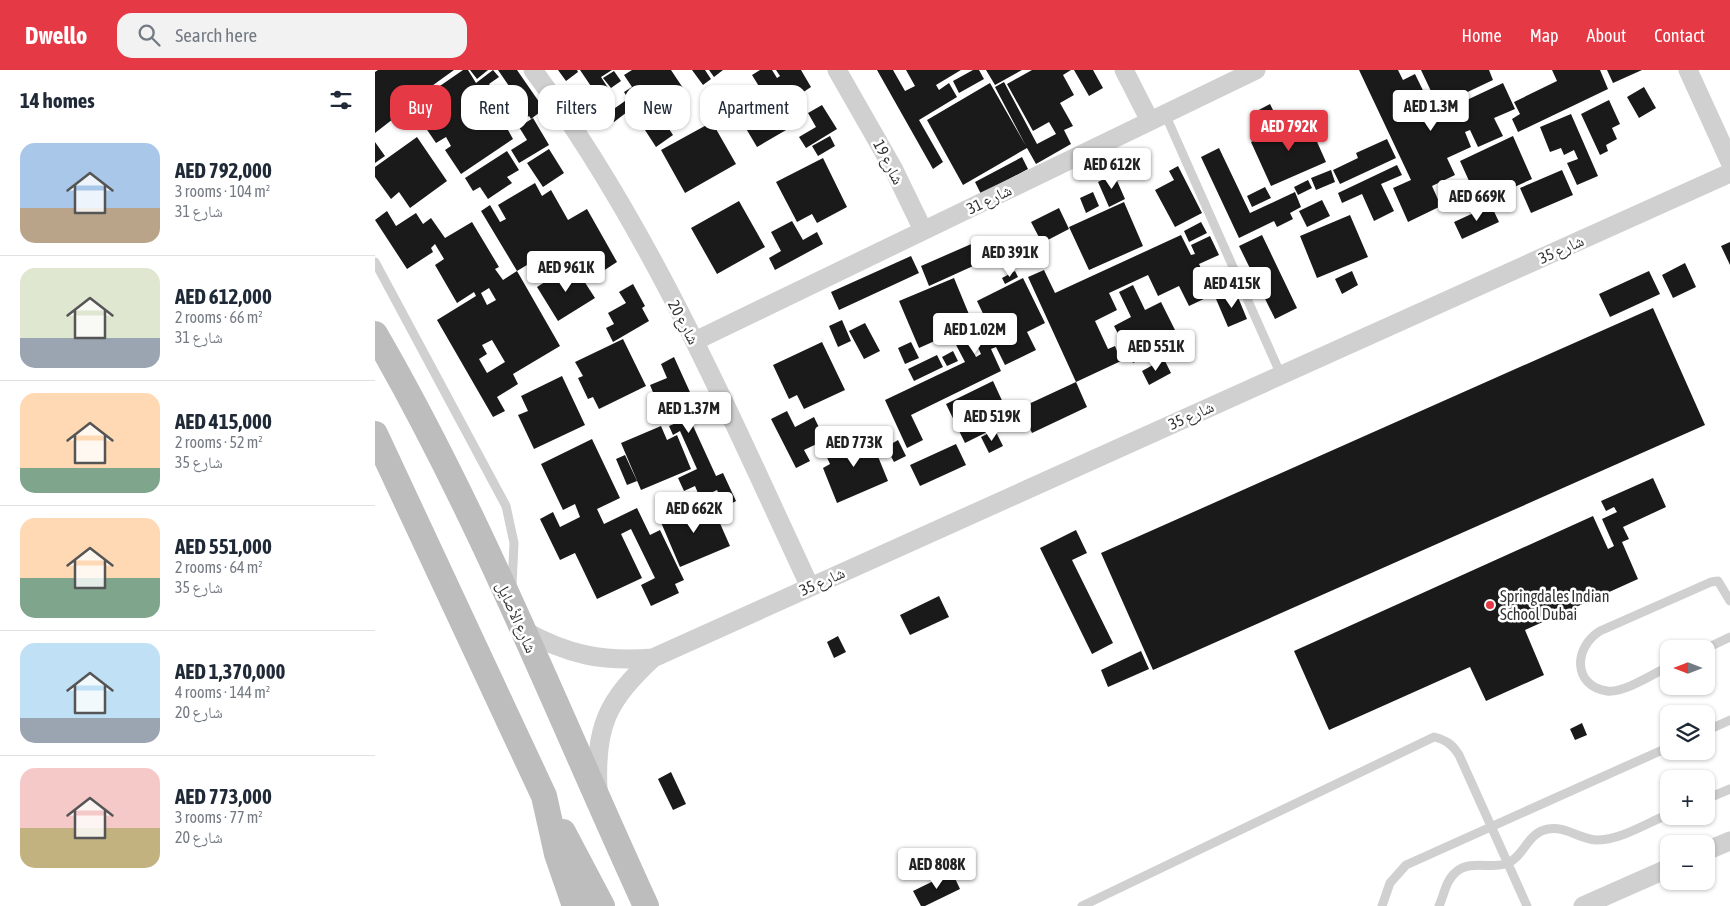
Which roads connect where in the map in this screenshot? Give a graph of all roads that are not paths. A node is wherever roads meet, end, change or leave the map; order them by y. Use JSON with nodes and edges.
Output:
{"nodes":[{"id":1,"x":533,"y":70,"type":"edge"},
{"id":2,"x":837,"y":70,"type":"edge"},
{"id":3,"x":1124,"y":70,"type":"edge"},
{"id":4,"x":1256,"y":70,"type":"edge"},
{"id":5,"x":1688,"y":70,"type":"edge"},
{"id":6,"x":1158,"y":118,"type":"junction"},
{"id":7,"x":1730,"y":162,"type":"edge"},
{"id":8,"x":1730,"y":173,"type":"edge"},
{"id":9,"x":923,"y":230,"type":"junction"},
{"id":10,"x":375,"y":262,"type":"edge"},
{"id":11,"x":375,"y":334,"type":"edge"},
{"id":12,"x":695,"y":341,"type":"junction"},
{"id":13,"x":1281,"y":375,"type":"junction"},
{"id":14,"x":375,"y":434,"type":"edge"},
{"id":15,"x":810,"y":587,"type":"junction"},
{"id":16,"x":1730,"y":601,"type":"edge"},
{"id":17,"x":511,"y":602,"type":"junction"},
{"id":18,"x":523,"y":630,"type":"junction"},
{"id":19,"x":1730,"y":637,"type":"edge"},
{"id":20,"x":1715,"y":644,"type":"edge"},
{"id":21,"x":653,"y":658,"type":"junction"},
{"id":22,"x":1660,"y":670,"type":"edge"},
{"id":23,"x":1730,"y":720,"type":"edge"},
{"id":24,"x":1715,"y":727,"type":"edge"},
{"id":25,"x":1660,"y":752,"type":"edge"},
{"id":26,"x":1730,"y":788,"type":"edge"},
{"id":27,"x":1715,"y":794,"type":"edge"},
{"id":28,"x":544,"y":796,"type":"junction"},
{"id":29,"x":598,"y":802,"type":"junction"},
{"id":30,"x":1660,"y":818,"type":"edge"},
{"id":31,"x":1492,"y":827,"type":"junction"},
{"id":32,"x":1730,"y":841,"type":"edge"},
{"id":33,"x":1715,"y":848,"type":"edge"},
{"id":34,"x":1508,"y":863,"type":"junction"},
{"id":35,"x":1660,"y":872,"type":"edge"},
{"id":36,"x":575,"y":906,"type":"edge"},
{"id":37,"x":602,"y":906,"type":"edge"},
{"id":38,"x":646,"y":906,"type":"edge"},
{"id":39,"x":1081,"y":906,"type":"edge"},
{"id":40,"x":1383,"y":906,"type":"edge"},
{"id":41,"x":1439,"y":906,"type":"edge"},
{"id":42,"x":1527,"y":906,"type":"edge"},
{"id":43,"x":1583,"y":906,"type":"edge"}],
"edges":[{"from":1,"to":12,"type":"street","name":"شارع 20"},
{"from":2,"to":9,"type":"street","name":"شارع 19"},
{"from":3,"to":6,"type":"street"},
{"from":4,"to":6,"type":"street","name":"شارع 31"},
{"from":5,"to":7,"type":"street"},
{"from":6,"to":9,"type":"street","name":"شارع 31"},
{"from":6,"to":13,"type":"lane"},
{"from":8,"to":13,"type":"street","name":"شارع 35"},
{"from":9,"to":12,"type":"street","name":"شارع 31"},
{"from":10,"to":17,"type":"lane"},
{"from":11,"to":17,"type":"main road","name":"شارع الأصايل"},
{"from":12,"to":15,"type":"street","name":"شارع 20"},
{"from":13,"to":15,"type":"street","name":"شارع 35"},
{"from":14,"to":28,"type":"main road"},
{"from":15,"to":21,"type":"street","name":"شارع 35"},
{"from":16,"to":22,"type":"lane"},
{"from":17,"to":18,"type":"main road","name":"شارع الأصايل"},
{"from":18,"to":21,"type":"street","name":"شارع 35"},
{"from":18,"to":29,"type":"main road","name":"شارع الأصايل"},
{"from":19,"to":20,"type":"lane"},
{"from":21,"to":29,"type":"street","name":"شارع 35"},
{"from":23,"to":24,"type":"lane"},
{"from":25,"to":31,"type":"lane"},
{"from":26,"to":27,"type":"lane"},
{"from":28,"to":36,"type":"main road"},
{"from":28,"to":37,"type":"main road"},
{"from":29,"to":38,"type":"main road","name":"شارع الأصايل"},
{"from":30,"to":34,"type":"lane"},
{"from":31,"to":34,"type":"lane"},
{"from":31,"to":39,"type":"lane"},
{"from":31,"to":40,"type":"lane"},
{"from":32,"to":33,"type":"street"},
{"from":34,"to":41,"type":"lane"},
{"from":34,"to":42,"type":"lane"},
{"from":35,"to":43,"type":"street"}]}
